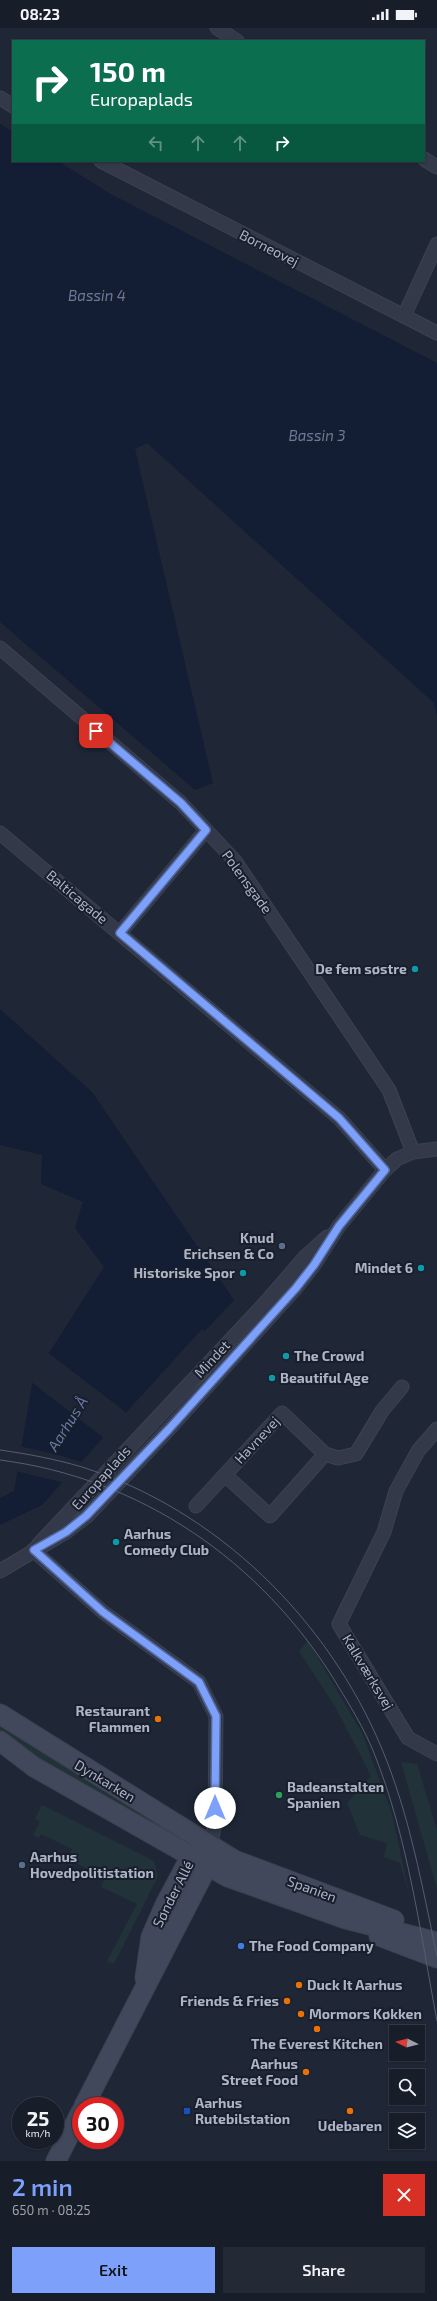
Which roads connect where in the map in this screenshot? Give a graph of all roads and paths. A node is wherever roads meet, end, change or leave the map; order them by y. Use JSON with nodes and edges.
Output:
{"nodes":[{"id":1,"x":217,"y":28,"type":"edge"},
{"id":2,"x":235,"y":40,"type":"edge"},
{"id":3,"x":0,"y":98,"type":"edge"},
{"id":4,"x":12,"y":105,"type":"edge"},
{"id":5,"x":425,"y":160,"type":"edge"},
{"id":6,"x":103,"y":162,"type":"edge"},
{"id":7,"x":437,"y":167,"type":"edge"},
{"id":8,"x":437,"y":244,"type":"edge"},
{"id":9,"x":404,"y":316,"type":"junction"},
{"id":10,"x":437,"y":333,"type":"edge"},
{"id":11,"x":0,"y":648,"type":"edge"},
{"id":12,"x":206,"y":830,"type":"junction"},
{"id":13,"x":0,"y":833,"type":"edge"},
{"id":14,"x":120,"y":933,"type":"junction"},
{"id":15,"x":437,"y":1149,"type":"edge"},
{"id":16,"x":413,"y":1152,"type":"junction"},
{"id":17,"x":385,"y":1170,"type":"junction"},
{"id":18,"x":339,"y":1226,"type":"junction"},
{"id":19,"x":402,"y":1387,"type":"dead end"},
{"id":20,"x":437,"y":1429,"type":"edge"},
{"id":21,"x":135,"y":1440,"type":"joint"},
{"id":22,"x":147,"y":1451,"type":"joint"},
{"id":23,"x":325,"y":1454,"type":"junction"},
{"id":24,"x":225,"y":1475,"type":"junction"},
{"id":25,"x":196,"y":1506,"type":"dead end"},
{"id":26,"x":34,"y":1550,"type":"junction"},
{"id":27,"x":0,"y":1571,"type":"edge"},
{"id":28,"x":0,"y":1714,"type":"edge"},
{"id":29,"x":0,"y":1741,"type":"edge"},
{"id":30,"x":437,"y":1754,"type":"edge"},
{"id":31,"x":210,"y":1846,"type":"junction"},
{"id":32,"x":191,"y":1856,"type":"junction"},
{"id":33,"x":207,"y":1867,"type":"junction"},
{"id":34,"x":346,"y":1919,"type":"junction"},
{"id":35,"x":414,"y":1934,"type":"junction"},
{"id":36,"x":437,"y":1942,"type":"edge"},
{"id":37,"x":437,"y":1958,"type":"edge"},
{"id":38,"x":144,"y":1990,"type":"junction"},
{"id":39,"x":89,"y":2097,"type":"edge"},
{"id":40,"x":72,"y":2130,"type":"edge"},
{"id":41,"x":56,"y":2161,"type":"edge"}],
"edges":[{"from":1,"to":2,"type":"street"},
{"from":3,"to":4,"type":"street"},
{"from":5,"to":7,"type":"street"},
{"from":6,"to":9,"type":"street","name":"Borneovej"},
{"from":8,"to":9,"type":"street"},
{"from":9,"to":10,"type":"street","name":"Borneovej"},
{"from":11,"to":12,"type":"street","name":"Polensgade"},
{"from":12,"to":14,"type":"street"},
{"from":12,"to":16,"type":"street","name":"Polensgade"},
{"from":13,"to":14,"type":"street","name":"Balticagade"},
{"from":14,"to":17,"type":"street","name":"Balticagade"},
{"from":15,"to":16,"type":"street","name":"Mindet"},
{"from":16,"to":17,"type":"street","name":"Mindet"},
{"from":17,"to":18,"type":"street","name":"Mindet"},
{"from":18,"to":21,"type":"street","name":"Mindet"},
{"from":18,"to":22,"type":"street","name":"Mindet"},
{"from":19,"to":23,"type":"street"},
{"from":20,"to":30,"type":"street","name":"Kalkværksvej"},
{"from":21,"to":26,"type":"street","name":"Europaplads"},
{"from":22,"to":26,"type":"street","name":"Europaplads"},
{"from":23,"to":24,"type":"street","name":"Havnevej"},
{"from":23,"to":24,"type":"street","name":"Havnevej"},
{"from":24,"to":25,"type":"street","name":"Havnevej"},
{"from":26,"to":27,"type":"street","name":"Europaplads"},
{"from":26,"to":31,"type":"street"},
{"from":28,"to":31,"type":"street","name":"Dynkarken"},
{"from":29,"to":32,"type":"street","name":"Dynkarken"},
{"from":31,"to":32,"type":"street","name":"Sønder Allé"},
{"from":31,"to":33,"type":"street","name":"Sønder Allé"},
{"from":31,"to":35,"type":"street","name":"Spanien"},
{"from":32,"to":33,"type":"street","name":"Dynkarken"},
{"from":32,"to":38,"type":"street","name":"Sønder Allé"},
{"from":33,"to":34,"type":"street","name":"Spanien"},
{"from":33,"to":38,"type":"street","name":"Sønder Allé"},
{"from":34,"to":35,"type":"street","name":"Spanien"},
{"from":34,"to":37,"type":"street","name":"Spanien"},
{"from":35,"to":36,"type":"street","name":"Spanien"},
{"from":38,"to":39,"type":"street","name":"Sønder Allé"},
{"from":40,"to":41,"type":"street"}]}
